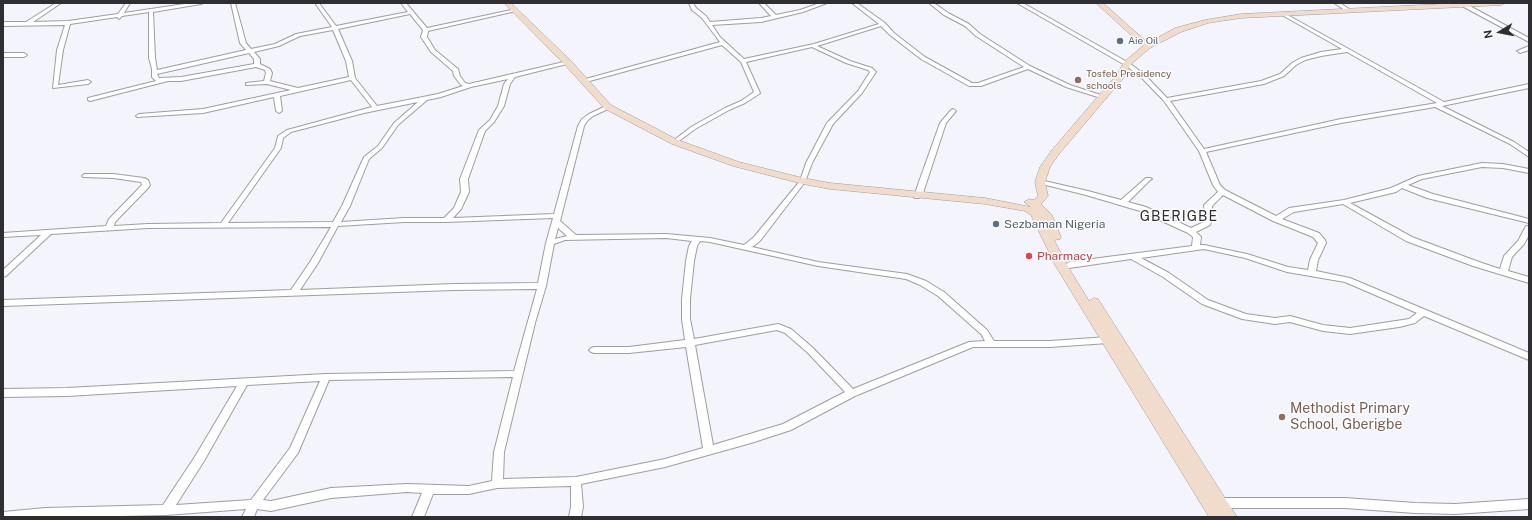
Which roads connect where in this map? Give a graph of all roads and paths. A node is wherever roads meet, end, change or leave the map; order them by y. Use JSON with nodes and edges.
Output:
{"nodes":[{"id":1,"x":59,"y":3,"type":"edge"},
{"id":2,"x":128,"y":3,"type":"edge"},
{"id":3,"x":201,"y":3,"type":"edge"},
{"id":4,"x":233,"y":3,"type":"edge"},
{"id":5,"x":318,"y":3,"type":"edge"},
{"id":6,"x":403,"y":3,"type":"edge"},
{"id":7,"x":507,"y":3,"type":"edge"},
{"id":8,"x":691,"y":3,"type":"edge"},
{"id":9,"x":761,"y":3,"type":"edge"},
{"id":10,"x":825,"y":3,"type":"edge"},
{"id":11,"x":854,"y":3,"type":"edge"},
{"id":12,"x":931,"y":3,"type":"edge"},
{"id":13,"x":1019,"y":3,"type":"edge"},
{"id":14,"x":1099,"y":3,"type":"edge"},
{"id":15,"x":1336,"y":3,"type":"edge"},
{"id":16,"x":1491,"y":3,"type":"edge"},
{"id":17,"x":1502,"y":3,"type":"edge"},
{"id":18,"x":1464,"y":5,"type":"junction"},
{"id":19,"x":514,"y":10,"type":"junction"},
{"id":20,"x":1350,"y":11,"type":"junction"},
{"id":21,"x":151,"y":12,"type":"junction"},
{"id":22,"x":410,"y":13,"type":"junction"},
{"id":23,"x":1284,"y":14,"type":"junction"},
{"id":24,"x":774,"y":16,"type":"junction"},
{"id":25,"x":119,"y":17,"type":"junction"},
{"id":26,"x":68,"y":23,"type":"junction"},
{"id":27,"x":3,"y":24,"type":"edge"},
{"id":28,"x":27,"y":24,"type":"junction"},
{"id":29,"x":708,"y":24,"type":"junction"},
{"id":30,"x":883,"y":24,"type":"junction"},
{"id":31,"x":335,"y":28,"type":"junction"},
{"id":32,"x":426,"y":30,"type":"junction"},
{"id":33,"x":1529,"y":40,"type":"edge"},
{"id":34,"x":723,"y":43,"type":"junction"},
{"id":35,"x":813,"y":46,"type":"junction"},
{"id":36,"x":1147,"y":46,"type":"junction"},
{"id":37,"x":1529,"y":48,"type":"edge"},
{"id":38,"x":1348,"y":50,"type":"junction"},
{"id":39,"x":1520,"y":50,"type":"dead end"},
{"id":40,"x":249,"y":52,"type":"junction"},
{"id":41,"x":24,"y":55,"type":"dead end"},
{"id":42,"x":3,"y":56,"type":"edge"},
{"id":43,"x":743,"y":61,"type":"junction"},
{"id":44,"x":568,"y":63,"type":"junction"},
{"id":45,"x":1127,"y":64,"type":"junction"},
{"id":46,"x":257,"y":65,"type":"junction"},
{"id":47,"x":1028,"y":67,"type":"junction"},
{"id":48,"x":154,"y":73,"type":"junction"},
{"id":49,"x":512,"y":77,"type":"junction"},
{"id":50,"x":352,"y":78,"type":"junction"},
{"id":51,"x":168,"y":81,"type":"junction"},
{"id":52,"x":584,"y":81,"type":"junction"},
{"id":53,"x":88,"y":82,"type":"dead end"},
{"id":54,"x":267,"y":82,"type":"junction"},
{"id":55,"x":248,"y":84,"type":"dead end"},
{"id":56,"x":469,"y":86,"type":"junction"},
{"id":57,"x":1529,"y":86,"type":"edge"},
{"id":58,"x":56,"y":87,"type":"junction"},
{"id":59,"x":297,"y":89,"type":"junction"},
{"id":60,"x":61,"y":93,"type":"dead end"},
{"id":61,"x":277,"y":94,"type":"junction"},
{"id":62,"x":1104,"y":97,"type":"junction"},
{"id":63,"x":426,"y":98,"type":"junction"},
{"id":64,"x":90,"y":100,"type":"dead end"},
{"id":65,"x":1166,"y":100,"type":"junction"},
{"id":66,"x":1443,"y":104,"type":"junction"},
{"id":67,"x":1435,"y":105,"type":"junction"},
{"id":68,"x":608,"y":107,"type":"junction"},
{"id":69,"x":376,"y":109,"type":"junction"},
{"id":70,"x":279,"y":111,"type":"dead end"},
{"id":71,"x":953,"y":111,"type":"dead end"},
{"id":72,"x":139,"y":116,"type":"dead end"},
{"id":73,"x":675,"y":142,"type":"junction"},
{"id":74,"x":1202,"y":151,"type":"junction"},
{"id":75,"x":1528,"y":154,"type":"edge"},
{"id":76,"x":1529,"y":171,"type":"edge"},
{"id":77,"x":85,"y":176,"type":"dead end"},
{"id":78,"x":1148,"y":179,"type":"dead end"},
{"id":79,"x":803,"y":182,"type":"junction"},
{"id":80,"x":1040,"y":182,"type":"junction"},
{"id":81,"x":1403,"y":186,"type":"junction"},
{"id":82,"x":1222,"y":192,"type":"junction"},
{"id":83,"x":918,"y":196,"type":"junction"},
{"id":84,"x":985,"y":201,"type":"junction"},
{"id":85,"x":1344,"y":202,"type":"junction"},
{"id":86,"x":1123,"y":203,"type":"junction"},
{"id":87,"x":1036,"y":204,"type":"junction"},
{"id":88,"x":556,"y":218,"type":"junction"},
{"id":89,"x":1276,"y":219,"type":"junction"},
{"id":90,"x":446,"y":220,"type":"junction"},
{"id":91,"x":1529,"y":221,"type":"edge"},
{"id":92,"x":223,"y":225,"type":"junction"},
{"id":93,"x":334,"y":225,"type":"junction"},
{"id":94,"x":109,"y":228,"type":"junction"},
{"id":95,"x":1529,"y":228,"type":"edge"},
{"id":96,"x":1191,"y":231,"type":"junction"},
{"id":97,"x":49,"y":232,"type":"junction"},
{"id":98,"x":3,"y":235,"type":"edge"},
{"id":99,"x":574,"y":238,"type":"junction"},
{"id":100,"x":697,"y":239,"type":"junction"},
{"id":101,"x":550,"y":243,"type":"junction"},
{"id":102,"x":747,"y":247,"type":"junction"},
{"id":103,"x":1196,"y":247,"type":"junction"},
{"id":104,"x":1131,"y":256,"type":"junction"},
{"id":105,"x":1069,"y":265,"type":"junction"},
{"id":106,"x":1312,"y":273,"type":"junction"},
{"id":107,"x":1503,"y":273,"type":"junction"},
{"id":108,"x":3,"y":274,"type":"edge"},
{"id":109,"x":1529,"y":280,"type":"edge"},
{"id":110,"x":542,"y":286,"type":"junction"},
{"id":111,"x":293,"y":293,"type":"junction"},
{"id":112,"x":3,"y":303,"type":"edge"},
{"id":113,"x":1423,"y":312,"type":"junction"},
{"id":114,"x":1108,"y":340,"type":"junction"},
{"id":115,"x":690,"y":343,"type":"junction"},
{"id":116,"x":991,"y":343,"type":"junction"},
{"id":117,"x":594,"y":350,"type":"dead end"},
{"id":118,"x":1529,"y":357,"type":"edge"},
{"id":119,"x":519,"y":374,"type":"junction"},
{"id":120,"x":326,"y":377,"type":"junction"},
{"id":121,"x":244,"y":382,"type":"junction"},
{"id":122,"x":3,"y":393,"type":"edge"},
{"id":123,"x":852,"y":394,"type":"junction"},
{"id":124,"x":709,"y":451,"type":"junction"},
{"id":125,"x":576,"y":481,"type":"junction"},
{"id":126,"x":497,"y":484,"type":"junction"},
{"id":127,"x":428,"y":490,"type":"junction"},
{"id":128,"x":1221,"y":503,"type":"junction"},
{"id":129,"x":254,"y":504,"type":"junction"},
{"id":130,"x":1529,"y":504,"type":"edge"},
{"id":131,"x":166,"y":510,"type":"junction"},
{"id":132,"x":82,"y":514,"type":"edge"},
{"id":133,"x":3,"y":517,"type":"edge"},
{"id":134,"x":248,"y":517,"type":"edge"},
{"id":135,"x":418,"y":517,"type":"edge"},
{"id":136,"x":575,"y":517,"type":"edge"},
{"id":137,"x":1217,"y":517,"type":"edge"},
{"id":138,"x":1229,"y":517,"type":"edge"}],
"edges":[{"from":1,"to":28,"type":"street"},
{"from":2,"to":25,"type":"street"},
{"from":3,"to":21,"type":"street"},
{"from":4,"to":40,"type":"street"},
{"from":5,"to":31,"type":"street"},
{"from":6,"to":22,"type":"street"},
{"from":7,"to":19,"type":"main road"},
{"from":8,"to":29,"type":"street"},
{"from":9,"to":24,"type":"street"},
{"from":10,"to":24,"type":"street"},
{"from":11,"to":30,"type":"street"},
{"from":12,"to":47,"type":"street"},
{"from":13,"to":45,"type":"street"},
{"from":14,"to":36,"type":"main road"},
{"from":15,"to":20,"type":"street"},
{"from":16,"to":17,"type":"main road"},
{"from":16,"to":18,"type":"main road"},
{"from":18,"to":20,"type":"main road"},
{"from":18,"to":33,"type":"street"},
{"from":19,"to":32,"type":"street"},
{"from":19,"to":44,"type":"main road"},
{"from":20,"to":23,"type":"main road"},
{"from":21,"to":25,"type":"street"},
{"from":21,"to":48,"type":"street"},
{"from":22,"to":31,"type":"street"},
{"from":22,"to":32,"type":"street"},
{"from":23,"to":36,"type":"main road"},
{"from":23,"to":38,"type":"street"},
{"from":24,"to":29,"type":"street"},
{"from":25,"to":26,"type":"street"},
{"from":26,"to":28,"type":"street"},
{"from":26,"to":58,"type":"street"},
{"from":27,"to":28,"type":"street"},
{"from":29,"to":34,"type":"street"},
{"from":30,"to":35,"type":"street"},
{"from":30,"to":47,"type":"street"},
{"from":31,"to":40,"type":"street"},
{"from":31,"to":50,"type":"street"},
{"from":32,"to":56,"type":"street"},
{"from":34,"to":43,"type":"street"},
{"from":34,"to":52,"type":"street"},
{"from":35,"to":43,"type":"street"},
{"from":35,"to":79,"type":"street"},
{"from":36,"to":45,"type":"main road"},
{"from":37,"to":39,"type":"street"},
{"from":38,"to":65,"type":"street"},
{"from":38,"to":66,"type":"street"},
{"from":40,"to":46,"type":"street"},
{"from":40,"to":48,"type":"street"},
{"from":41,"to":42,"type":"street"},
{"from":43,"to":73,"type":"street"},
{"from":44,"to":49,"type":"street"},
{"from":44,"to":52,"type":"main road"},
{"from":45,"to":62,"type":"main road"},
{"from":45,"to":65,"type":"street"},
{"from":46,"to":51,"type":"street"},
{"from":46,"to":54,"type":"street"},
{"from":47,"to":62,"type":"street"},
{"from":48,"to":51,"type":"street"},
{"from":49,"to":56,"type":"street"},
{"from":49,"to":90,"type":"street"},
{"from":50,"to":59,"type":"street"},
{"from":50,"to":69,"type":"street"},
{"from":51,"to":64,"type":"street"},
{"from":52,"to":68,"type":"main road"},
{"from":53,"to":58,"type":"street"},
{"from":54,"to":55,"type":"street"},
{"from":54,"to":59,"type":"street"},
{"from":56,"to":63,"type":"street"},
{"from":57,"to":66,"type":"street"},
{"from":58,"to":60,"type":"street"},
{"from":59,"to":61,"type":"street"},
{"from":61,"to":70,"type":"street"},
{"from":61,"to":72,"type":"street"},
{"from":62,"to":80,"type":"main road"},
{"from":63,"to":69,"type":"street"},
{"from":63,"to":93,"type":"street"},
{"from":65,"to":74,"type":"street"},
{"from":66,"to":67,"type":"street"},
{"from":67,"to":74,"type":"street"},
{"from":67,"to":75,"type":"street"},
{"from":68,"to":73,"type":"main road"},
{"from":68,"to":88,"type":"street"},
{"from":69,"to":92,"type":"street"},
{"from":71,"to":83,"type":"street"},
{"from":73,"to":79,"type":"main road"},
{"from":74,"to":82,"type":"street"},
{"from":76,"to":81,"type":"street"},
{"from":77,"to":94,"type":"street"},
{"from":78,"to":86,"type":"street"},
{"from":79,"to":83,"type":"main road"},
{"from":79,"to":102,"type":"street"},
{"from":80,"to":86,"type":"street"},
{"from":80,"to":87,"type":"main road"},
{"from":81,"to":85,"type":"street"},
{"from":81,"to":91,"type":"street"},
{"from":82,"to":89,"type":"street"},
{"from":82,"to":96,"type":"street"},
{"from":83,"to":84,"type":"main road"},
{"from":84,"to":87,"type":"main road"},
{"from":84,"to":114,"type":"main road"},
{"from":85,"to":89,"type":"street"},
{"from":85,"to":107,"type":"street"},
{"from":86,"to":96,"type":"street"},
{"from":87,"to":105,"type":"main road"},
{"from":88,"to":90,"type":"street"},
{"from":88,"to":99,"type":"street"},
{"from":88,"to":101,"type":"street"},
{"from":89,"to":106,"type":"street"},
{"from":90,"to":93,"type":"street"},
{"from":92,"to":93,"type":"street"},
{"from":92,"to":94,"type":"street"},
{"from":93,"to":111,"type":"street"},
{"from":94,"to":97,"type":"street"},
{"from":95,"to":107,"type":"street"},
{"from":96,"to":103,"type":"street"},
{"from":97,"to":98,"type":"street"},
{"from":97,"to":108,"type":"street"},
{"from":99,"to":100,"type":"street"},
{"from":99,"to":101,"type":"street"},
{"from":100,"to":102,"type":"street"},
{"from":100,"to":115,"type":"street"},
{"from":101,"to":110,"type":"street"},
{"from":102,"to":116,"type":"street"},
{"from":103,"to":104,"type":"street"},
{"from":103,"to":106,"type":"street"},
{"from":104,"to":105,"type":"street"},
{"from":104,"to":113,"type":"street"},
{"from":105,"to":128,"type":"main road"},
{"from":106,"to":113,"type":"street"},
{"from":107,"to":109,"type":"street"},
{"from":110,"to":111,"type":"street"},
{"from":110,"to":119,"type":"street"},
{"from":111,"to":112,"type":"street"},
{"from":113,"to":118,"type":"street"},
{"from":114,"to":116,"type":"street"},
{"from":114,"to":137,"type":"main road"},
{"from":115,"to":117,"type":"street"},
{"from":115,"to":123,"type":"street"},
{"from":115,"to":124,"type":"street"},
{"from":116,"to":123,"type":"street"},
{"from":119,"to":120,"type":"street"},
{"from":119,"to":126,"type":"street"},
{"from":120,"to":121,"type":"street"},
{"from":120,"to":129,"type":"street"},
{"from":121,"to":122,"type":"street"},
{"from":121,"to":131,"type":"street"},
{"from":123,"to":124,"type":"street"},
{"from":124,"to":125,"type":"street"},
{"from":125,"to":126,"type":"street"},
{"from":125,"to":136,"type":"street"},
{"from":126,"to":127,"type":"street"},
{"from":127,"to":129,"type":"street"},
{"from":127,"to":135,"type":"street"},
{"from":128,"to":130,"type":"street"},
{"from":128,"to":138,"type":"main road"},
{"from":129,"to":131,"type":"street"},
{"from":129,"to":134,"type":"street"},
{"from":131,"to":132,"type":"street"},
{"from":132,"to":133,"type":"street"}]}
